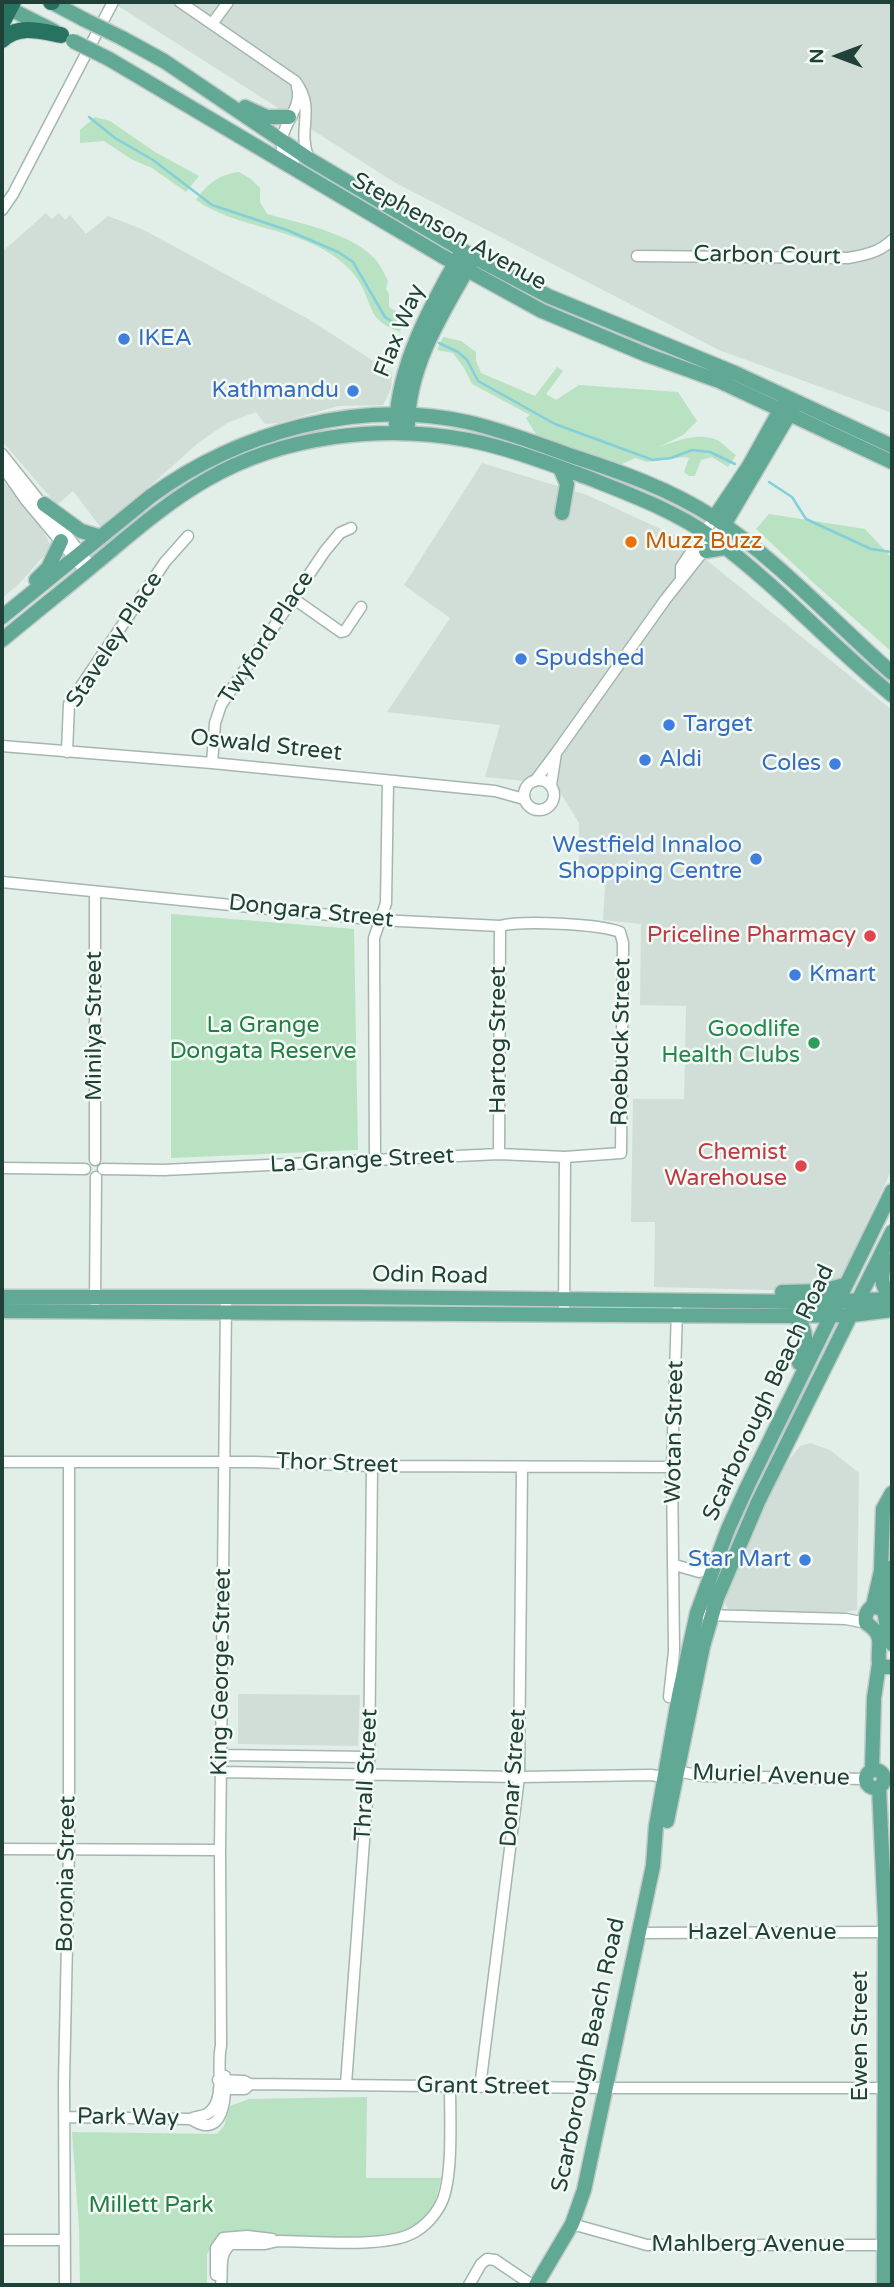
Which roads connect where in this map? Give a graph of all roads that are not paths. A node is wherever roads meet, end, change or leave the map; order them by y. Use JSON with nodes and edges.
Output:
{"nodes":[{"id":1,"x":51,"y":2,"type":"edge"},
{"id":2,"x":113,"y":2,"type":"edge"},
{"id":3,"x":180,"y":2,"type":"edge"},
{"id":4,"x":228,"y":2,"type":"edge"},
{"id":5,"x":6,"y":10,"type":"edge"},
{"id":6,"x":212,"y":24,"type":"junction"},
{"id":7,"x":67,"y":38,"type":"junction"},
{"id":8,"x":2,"y":40,"type":"edge"},
{"id":9,"x":295,"y":80,"type":"junction"},
{"id":10,"x":221,"y":98,"type":"junction"},
{"id":11,"x":289,"y":117,"type":"junction"},
{"id":12,"x":282,"y":141,"type":"junction"},
{"id":13,"x":309,"y":159,"type":"junction"},
{"id":14,"x":315,"y":182,"type":"junction"},
{"id":15,"x":2,"y":210,"type":"edge"},
{"id":16,"x":892,"y":240,"type":"edge"},
{"id":17,"x":637,"y":256,"type":"dead end"},
{"id":18,"x":465,"y":260,"type":"junction"},
{"id":19,"x":789,"y":405,"type":"junction"},
{"id":20,"x":402,"y":416,"type":"junction"},
{"id":21,"x":402,"y":433,"type":"junction"},
{"id":22,"x":892,"y":446,"type":"edge"},
{"id":23,"x":2,"y":454,"type":"edge"},
{"id":24,"x":892,"y":462,"type":"edge"},
{"id":25,"x":2,"y":466,"type":"edge"},
{"id":26,"x":559,"y":468,"type":"junction"},
{"id":27,"x":44,"y":504,"type":"junction"},
{"id":28,"x":562,"y":513,"type":"dead end"},
{"id":29,"x":719,"y":522,"type":"junction"},
{"id":30,"x":351,"y":528,"type":"dead end"},
{"id":31,"x":188,"y":536,"type":"dead end"},
{"id":32,"x":101,"y":537,"type":"junction"},
{"id":33,"x":706,"y":540,"type":"junction"},
{"id":34,"x":61,"y":541,"type":"junction"},
{"id":35,"x":79,"y":556,"type":"junction"},
{"id":36,"x":89,"y":569,"type":"junction"},
{"id":37,"x":27,"y":597,"type":"junction"},
{"id":38,"x":294,"y":599,"type":"junction"},
{"id":39,"x":361,"y":607,"type":"dead end"},
{"id":40,"x":2,"y":617,"type":"edge"},
{"id":41,"x":2,"y":640,"type":"edge"},
{"id":42,"x":892,"y":673,"type":"edge"},
{"id":43,"x":892,"y":695,"type":"edge"},
{"id":44,"x":2,"y":746,"type":"edge"},
{"id":45,"x":67,"y":752,"type":"junction"},
{"id":46,"x":556,"y":753,"type":"junction"},
{"id":47,"x":212,"y":763,"type":"junction"},
{"id":48,"x":388,"y":781,"type":"junction"},
{"id":49,"x":551,"y":785,"type":"junction"},
{"id":50,"x":528,"y":789,"type":"junction"},
{"id":51,"x":2,"y":882,"type":"edge"},
{"id":52,"x":95,"y":892,"type":"junction"},
{"id":53,"x":380,"y":920,"type":"junction"},
{"id":54,"x":500,"y":926,"type":"junction"},
{"id":55,"x":620,"y":932,"type":"joint"},
{"id":56,"x":499,"y":1153,"type":"junction"},
{"id":57,"x":621,"y":1153,"type":"joint"},
{"id":58,"x":565,"y":1157,"type":"junction"},
{"id":59,"x":95,"y":1160,"type":"junction"},
{"id":60,"x":375,"y":1160,"type":"junction"},
{"id":61,"x":2,"y":1168,"type":"edge"},
{"id":62,"x":85,"y":1169,"type":"junction"},
{"id":63,"x":99,"y":1173,"type":"junction"},
{"id":64,"x":892,"y":1191,"type":"edge"},
{"id":65,"x":892,"y":1232,"type":"edge"},
{"id":66,"x":892,"y":1249,"type":"edge"},
{"id":67,"x":845,"y":1285,"type":"junction"},
{"id":68,"x":2,"y":1297,"type":"edge"},
{"id":69,"x":677,"y":1300,"type":"junction"},
{"id":70,"x":737,"y":1300,"type":"junction"},
{"id":71,"x":892,"y":1303,"type":"edge"},
{"id":72,"x":95,"y":1305,"type":"junction"},
{"id":73,"x":226,"y":1305,"type":"junction"},
{"id":74,"x":564,"y":1307,"type":"junction"},
{"id":75,"x":855,"y":1308,"type":"junction"},
{"id":76,"x":833,"y":1309,"type":"junction"},
{"id":77,"x":2,"y":1311,"type":"edge"},
{"id":78,"x":677,"y":1316,"type":"junction"},
{"id":79,"x":794,"y":1316,"type":"junction"},
{"id":80,"x":767,"y":1446,"type":"junction"},
{"id":81,"x":2,"y":1462,"type":"edge"},
{"id":82,"x":225,"y":1462,"type":"junction"},
{"id":83,"x":69,"y":1463,"type":"junction"},
{"id":84,"x":372,"y":1466,"type":"junction"},
{"id":85,"x":673,"y":1466,"type":"junction"},
{"id":86,"x":522,"y":1467,"type":"junction"},
{"id":87,"x":892,"y":1493,"type":"edge"},
{"id":88,"x":892,"y":1508,"type":"edge"},
{"id":89,"x":675,"y":1564,"type":"junction"},
{"id":90,"x":712,"y":1569,"type":"junction"},
{"id":91,"x":873,"y":1612,"type":"junction"},
{"id":92,"x":704,"y":1614,"type":"junction"},
{"id":93,"x":892,"y":1644,"type":"edge"},
{"id":94,"x":888,"y":1666,"type":"edge"},
{"id":95,"x":668,"y":1697,"type":"dead end"},
{"id":96,"x":221,"y":1755,"type":"junction"},
{"id":97,"x":369,"y":1757,"type":"junction"},
{"id":98,"x":221,"y":1772,"type":"junction"},
{"id":99,"x":369,"y":1773,"type":"junction"},
{"id":100,"x":672,"y":1776,"type":"junction"},
{"id":101,"x":519,"y":1777,"type":"junction"},
{"id":102,"x":873,"y":1779,"type":"junction"},
{"id":103,"x":2,"y":1849,"type":"edge"},
{"id":104,"x":69,"y":1849,"type":"junction"},
{"id":105,"x":220,"y":1850,"type":"junction"},
{"id":106,"x":639,"y":1933,"type":"junction"},
{"id":107,"x":881,"y":1933,"type":"junction"},
{"id":108,"x":884,"y":2059,"type":"edge"},
{"id":109,"x":346,"y":2084,"type":"junction"},
{"id":110,"x":222,"y":2085,"type":"junction"},
{"id":111,"x":450,"y":2087,"type":"junction"},
{"id":112,"x":480,"y":2087,"type":"junction"},
{"id":113,"x":606,"y":2088,"type":"junction"},
{"id":114,"x":880,"y":2088,"type":"junction"},
{"id":115,"x":65,"y":2117,"type":"junction"},
{"id":116,"x":211,"y":2117,"type":"joint"},
{"id":117,"x":572,"y":2224,"type":"junction"},
{"id":118,"x":65,"y":2240,"type":"junction"},
{"id":119,"x":2,"y":2241,"type":"edge"},
{"id":120,"x":879,"y":2245,"type":"junction"},
{"id":121,"x":65,"y":2285,"type":"edge"},
{"id":122,"x":219,"y":2285,"type":"edge"},
{"id":123,"x":469,"y":2285,"type":"edge"},
{"id":124,"x":534,"y":2285,"type":"edge"},
{"id":125,"x":875,"y":2285,"type":"edge"},
{"id":126,"x":884,"y":2285,"type":"edge"}],
"edges":[{"from":1,"to":10,"type":"main road","name":"Stephenson Avenue","bridge":true},
{"from":2,"to":15,"type":"street"},
{"from":3,"to":6,"type":"street"},
{"from":4,"to":6,"type":"street"},
{"from":5,"to":7,"type":"main road","name":"Stephenson Avenue"},
{"from":6,"to":9,"type":"street"},
{"from":7,"to":8,"type":"highway"},
{"from":7,"to":14,"type":"main road","name":"Stephenson Avenue","bridge":true},
{"from":9,"to":11,"type":"street"},
{"from":9,"to":13,"type":"street"},
{"from":10,"to":11,"type":"main road"},
{"from":10,"to":12,"type":"main road","name":"Stephenson Avenue"},
{"from":11,"to":12,"type":"street"},
{"from":12,"to":13,"type":"main road","name":"Stephenson Avenue"},
{"from":12,"to":14,"type":"street"},
{"from":13,"to":18,"type":"main road","name":"Stephenson Avenue"},
{"from":14,"to":18,"type":"main road","name":"Stephenson Avenue"},
{"from":16,"to":17,"type":"street","name":"Carbon Court"},
{"from":18,"to":19,"type":"main road","name":"Stephenson Avenue"},
{"from":18,"to":20,"type":"main road","name":"Flax Way"},
{"from":19,"to":22,"type":"main road","name":"Stephenson Avenue"},
{"from":19,"to":24,"type":"main road","name":"Stephenson Avenue"},
{"from":19,"to":29,"type":"main road"},
{"from":20,"to":21,"type":"main road","name":"Flax Way"},
{"from":20,"to":29,"type":"main road"},
{"from":20,"to":32,"type":"main road"},
{"from":21,"to":26,"type":"main road"},
{"from":21,"to":36,"type":"main road"},
{"from":23,"to":27,"type":"street"},
{"from":25,"to":34,"type":"street"},
{"from":26,"to":28,"type":"main road"},
{"from":26,"to":33,"type":"main road"},
{"from":27,"to":32,"type":"main road"},
{"from":27,"to":35,"type":"street"},
{"from":29,"to":33,"type":"street"},
{"from":29,"to":42,"type":"main road"},
{"from":30,"to":38,"type":"street","name":"Twyford Place"},
{"from":31,"to":45,"type":"street","name":"Staveley Place"},
{"from":32,"to":35,"type":"main road"},
{"from":33,"to":43,"type":"main road"},
{"from":33,"to":46,"type":"street"},
{"from":34,"to":35,"type":"street"},
{"from":34,"to":37,"type":"main road"},
{"from":35,"to":36,"type":"street"},
{"from":35,"to":37,"type":"main road"},
{"from":36,"to":41,"type":"main road"},
{"from":37,"to":40,"type":"main road"},
{"from":38,"to":39,"type":"street"},
{"from":38,"to":47,"type":"street","name":"Twyford Place"},
{"from":44,"to":45,"type":"street","name":"Oswald Street"},
{"from":45,"to":47,"type":"street","name":"Oswald Street"},
{"from":46,"to":49,"type":"street"},
{"from":46,"to":50,"type":"street"},
{"from":47,"to":48,"type":"street","name":"Oswald Street"},
{"from":48,"to":50,"type":"street","name":"Oswald Street"},
{"from":48,"to":53,"type":"street"},
{"from":49,"to":50,"type":"street"},
{"from":49,"to":50,"type":"street"},
{"from":51,"to":52,"type":"street","name":"Dongara Street"},
{"from":52,"to":53,"type":"street","name":"Dongara Street"},
{"from":52,"to":59,"type":"street","name":"Minilya Street"},
{"from":53,"to":54,"type":"street","name":"Dongara Street"},
{"from":53,"to":60,"type":"street"},
{"from":54,"to":55,"type":"street","name":"Dongara Street"},
{"from":54,"to":56,"type":"street","name":"Hartog Street"},
{"from":55,"to":57,"type":"street","name":"Roebuck Street"},
{"from":56,"to":58,"type":"street","name":"La Grange Street"},
{"from":56,"to":60,"type":"street","name":"La Grange Street"},
{"from":57,"to":58,"type":"street","name":"La Grange Street"},
{"from":58,"to":74,"type":"street"},
{"from":59,"to":62,"type":"street"},
{"from":59,"to":63,"type":"street"},
{"from":60,"to":63,"type":"street","name":"La Grange Street"},
{"from":61,"to":62,"type":"street"},
{"from":62,"to":63,"type":"street"},
{"from":63,"to":72,"type":"street"},
{"from":64,"to":67,"type":"main road","name":"Scarborough Beach Road"},
{"from":65,"to":75,"type":"main road","name":"Scarborough Beach Road"},
{"from":66,"to":71,"type":"main road"},
{"from":67,"to":70,"type":"main road"},
{"from":67,"to":76,"type":"main road","name":"Scarborough Beach Road"},
{"from":68,"to":72,"type":"main road","name":"Odin Road"},
{"from":69,"to":70,"type":"main road","name":"Odin Road"},
{"from":69,"to":74,"type":"main road","name":"Odin Road"},
{"from":69,"to":78,"type":"street","name":"Wotan Street"},
{"from":70,"to":76,"type":"main road","name":"Odin Road"},
{"from":71,"to":75,"type":"main road"},
{"from":72,"to":73,"type":"main road","name":"Odin Road"},
{"from":72,"to":77,"type":"main road","name":"Odin Road"},
{"from":73,"to":74,"type":"main road","name":"Odin Road"},
{"from":73,"to":82,"type":"street","name":"King George Street"},
{"from":74,"to":78,"type":"main road","name":"Odin Road"},
{"from":75,"to":76,"type":"main road","name":"Odin Road"},
{"from":75,"to":92,"type":"main road","name":"Scarborough Beach Road"},
{"from":76,"to":79,"type":"main road","name":"Odin Road"},
{"from":76,"to":80,"type":"main road","name":"Scarborough Beach Road"},
{"from":78,"to":79,"type":"main road","name":"Odin Road"},
{"from":78,"to":85,"type":"street","name":"Wotan Street"},
{"from":79,"to":80,"type":"main road"},
{"from":80,"to":90,"type":"main road","name":"Scarborough Beach Road"},
{"from":81,"to":83,"type":"street","name":"Thor Street"},
{"from":82,"to":83,"type":"street","name":"Thor Street"},
{"from":82,"to":84,"type":"street","name":"Thor Street"},
{"from":82,"to":96,"type":"street","name":"King George Street"},
{"from":83,"to":104,"type":"street","name":"Boronia Street"},
{"from":84,"to":86,"type":"street","name":"Thor Street"},
{"from":84,"to":97,"type":"street","name":"Thrall Street"},
{"from":85,"to":86,"type":"street","name":"Thor Street"},
{"from":85,"to":89,"type":"street","name":"Wotan Street"},
{"from":86,"to":101,"type":"street","name":"Donar Street"},
{"from":87,"to":91,"type":"main road"},
{"from":88,"to":91,"type":"main road"},
{"from":89,"to":90,"type":"street"},
{"from":89,"to":95,"type":"street","name":"Wotan Street"},
{"from":90,"to":92,"type":"main road","name":"Scarborough Beach Road"},
{"from":91,"to":92,"type":"street"},
{"from":91,"to":93,"type":"main road"},
{"from":91,"to":94,"type":"main road","name":"Ewen Street"},
{"from":92,"to":100,"type":"main road","name":"Scarborough Beach Road"},
{"from":94,"to":102,"type":"main road","name":"Ewen Street"},
{"from":96,"to":97,"type":"street"},
{"from":96,"to":98,"type":"street","name":"King George Street"},
{"from":97,"to":99,"type":"street","name":"Thrall Street"},
{"from":98,"to":99,"type":"street","name":"Muriel Avenue"},
{"from":98,"to":105,"type":"street","name":"King George Street"},
{"from":99,"to":101,"type":"street","name":"Muriel Avenue"},
{"from":99,"to":109,"type":"street","name":"Thrall Street"},
{"from":100,"to":101,"type":"street","name":"Muriel Avenue"},
{"from":100,"to":102,"type":"street","name":"Muriel Avenue"},
{"from":100,"to":106,"type":"main road","name":"Scarborough Beach Road"},
{"from":101,"to":112,"type":"street","name":"Donar Street"},
{"from":102,"to":107,"type":"main road","name":"Ewen Street"},
{"from":103,"to":104,"type":"street"},
{"from":104,"to":105,"type":"street"},
{"from":104,"to":115,"type":"street","name":"Boronia Street"},
{"from":105,"to":110,"type":"street","name":"King George Street"},
{"from":106,"to":107,"type":"street","name":"Hazel Avenue"},
{"from":106,"to":113,"type":"main road","name":"Scarborough Beach Road"},
{"from":107,"to":108,"type":"main road","name":"Ewen Street"},
{"from":108,"to":114,"type":"main road","name":"Ewen Street"},
{"from":109,"to":110,"type":"street","name":"Grant Street"},
{"from":109,"to":111,"type":"street","name":"Grant Street"},
{"from":110,"to":116,"type":"street","name":"King George Street"},
{"from":111,"to":112,"type":"street","name":"Grant Street"},
{"from":111,"to":122,"type":"street"},
{"from":112,"to":113,"type":"street","name":"Grant Street"},
{"from":113,"to":114,"type":"street","name":"Grant Street"},
{"from":113,"to":117,"type":"main road","name":"Scarborough Beach Road"},
{"from":114,"to":120,"type":"main road","name":"Ewen Street"},
{"from":115,"to":116,"type":"street","name":"Park Way"},
{"from":115,"to":118,"type":"street","name":"Boronia Street"},
{"from":117,"to":120,"type":"street","name":"Mahlberg Avenue"},
{"from":117,"to":124,"type":"main road","name":"Scarborough Beach Road"},
{"from":118,"to":119,"type":"street"},
{"from":118,"to":121,"type":"street","name":"Boronia Street"},
{"from":120,"to":125,"type":"main road","name":"Ewen Street"},
{"from":120,"to":126,"type":"main road","name":"Ewen Street"},
{"from":123,"to":124,"type":"street"}]}
